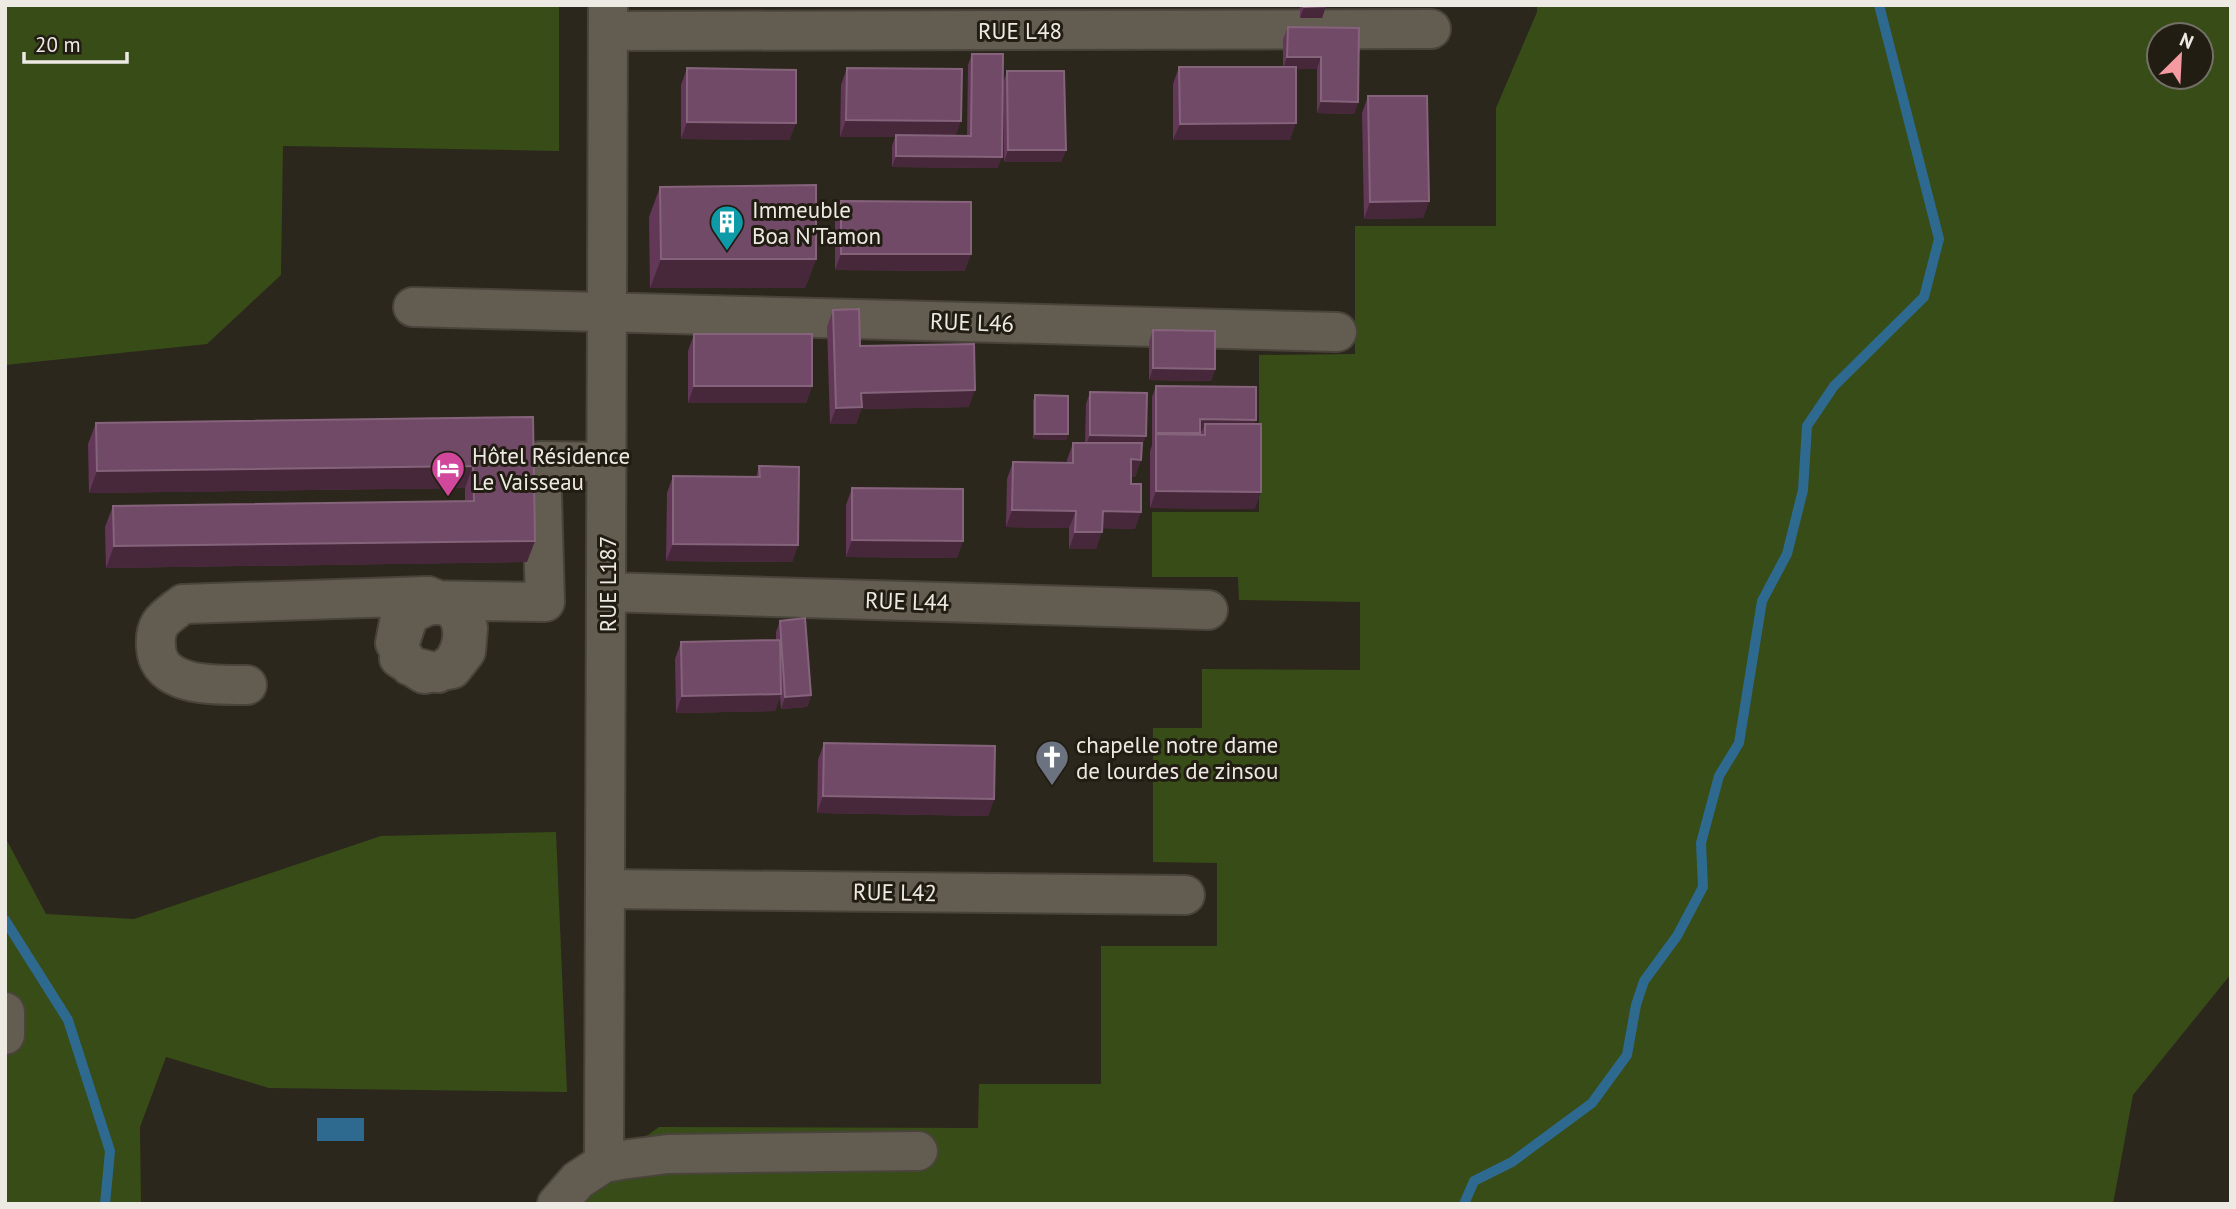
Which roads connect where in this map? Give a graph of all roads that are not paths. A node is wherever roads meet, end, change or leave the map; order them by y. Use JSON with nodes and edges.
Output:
{"nodes":[{"id":1,"x":608,"y":18,"type":"edge"},
{"id":2,"x":1432,"y":29,"type":"dead end"},
{"id":3,"x":413,"y":307,"type":"dead end"},
{"id":4,"x":607,"y":312,"type":"junction"},
{"id":5,"x":1338,"y":332,"type":"dead end"},
{"id":6,"x":607,"y":461,"type":"junction"},
{"id":7,"x":607,"y":592,"type":"junction"},
{"id":8,"x":1208,"y":610,"type":"dead end"},
{"id":9,"x":247,"y":685,"type":"dead end"},
{"id":10,"x":605,"y":889,"type":"junction"},
{"id":11,"x":1185,"y":895,"type":"dead end"},
{"id":12,"x":5,"y":1012,"type":"edge"},
{"id":13,"x":5,"y":1035,"type":"edge"},
{"id":14,"x":918,"y":1151,"type":"dead end"},
{"id":15,"x":604,"y":1163,"type":"junction"},
{"id":16,"x":557,"y":1204,"type":"edge"}],
"edges":[{"from":1,"to":2,"type":"street","name":"RUE L48"},
{"from":1,"to":4,"type":"street","name":"RUE L187"},
{"from":3,"to":4,"type":"street","name":"RUE L46"},
{"from":4,"to":5,"type":"street","name":"RUE L46"},
{"from":4,"to":6,"type":"street","name":"RUE L187"},
{"from":6,"to":7,"type":"street","name":"RUE L187"},
{"from":6,"to":9,"type":"street"},
{"from":7,"to":8,"type":"street","name":"RUE L44"},
{"from":7,"to":10,"type":"street","name":"RUE L187"},
{"from":10,"to":11,"type":"street","name":"RUE L42"},
{"from":10,"to":15,"type":"street","name":"RUE L187"},
{"from":12,"to":13,"type":"street"},
{"from":14,"to":15,"type":"street"},
{"from":15,"to":16,"type":"street"}]}
